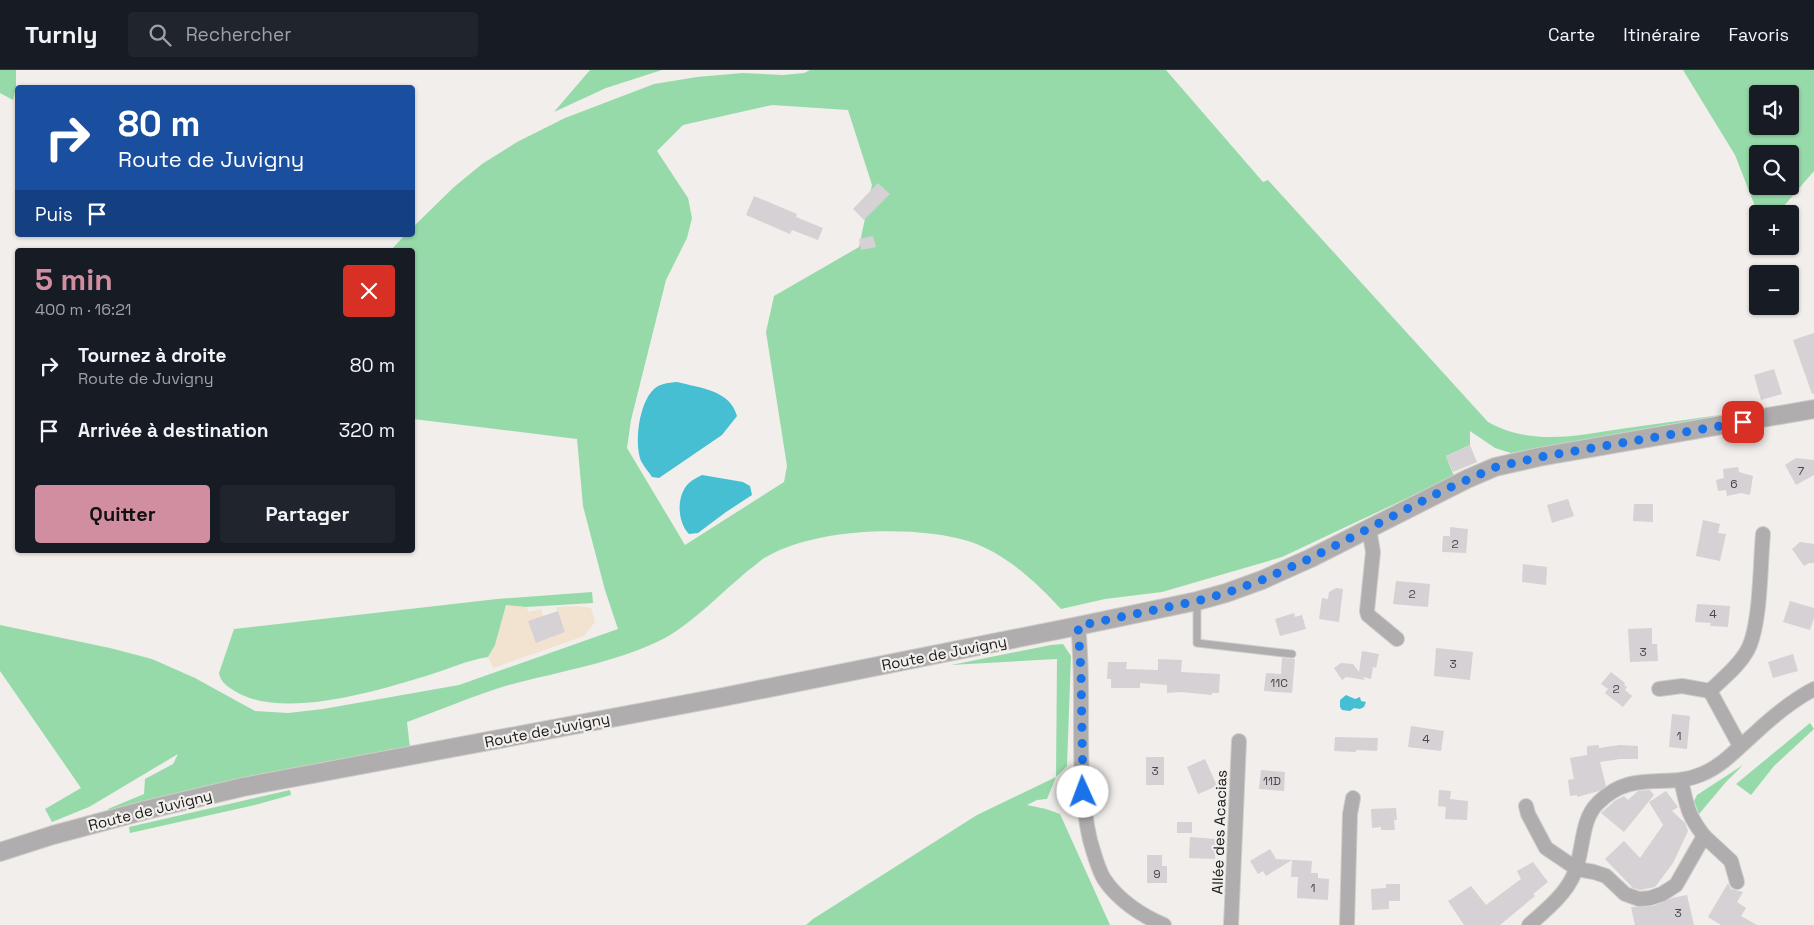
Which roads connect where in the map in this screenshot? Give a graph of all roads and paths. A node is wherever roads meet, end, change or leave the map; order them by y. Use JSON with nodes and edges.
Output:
{"nodes":[{"id":1,"x":1814,"y":410,"type":"edge"},
{"id":2,"x":1369,"y":528,"type":"junction"},
{"id":3,"x":1763,"y":534,"type":"dead end"},
{"id":4,"x":1197,"y":601,"type":"junction"},
{"id":5,"x":1078,"y":626,"type":"junction"},
{"id":6,"x":1397,"y":639,"type":"dead end"},
{"id":7,"x":1292,"y":654,"type":"dead end"},
{"id":8,"x":1659,"y":689,"type":"dead end"},
{"id":9,"x":1814,"y":689,"type":"edge"},
{"id":10,"x":1710,"y":691,"type":"junction"},
{"id":11,"x":1239,"y":741,"type":"dead end"},
{"id":12,"x":1740,"y":746,"type":"junction"},
{"id":13,"x":1681,"y":780,"type":"junction"},
{"id":14,"x":1353,"y":798,"type":"dead end"},
{"id":15,"x":1526,"y":806,"type":"dead end"},
{"id":16,"x":1704,"y":836,"type":"junction"},
{"id":17,"x":0,"y":852,"type":"edge"},
{"id":18,"x":1576,"y":869,"type":"junction"},
{"id":19,"x":1737,"y":882,"type":"dead end"},
{"id":20,"x":1164,"y":925,"type":"edge"},
{"id":21,"x":1231,"y":925,"type":"edge"},
{"id":22,"x":1347,"y":925,"type":"edge"},
{"id":23,"x":1529,"y":925,"type":"edge"}],
"edges":[{"from":1,"to":2,"type":"street","name":"Route de Juvigny"},
{"from":2,"to":4,"type":"street","name":"Route de Juvigny"},
{"from":2,"to":6,"type":"street"},
{"from":3,"to":10,"type":"street"},
{"from":4,"to":5,"type":"street","name":"Route de Juvigny"},
{"from":4,"to":7,"type":"lane"},
{"from":5,"to":17,"type":"street","name":"Route de Juvigny"},
{"from":5,"to":20,"type":"street"},
{"from":8,"to":10,"type":"street"},
{"from":9,"to":12,"type":"street"},
{"from":10,"to":12,"type":"street"},
{"from":11,"to":21,"type":"street","name":"Allée des Acacias"},
{"from":12,"to":13,"type":"street"},
{"from":13,"to":16,"type":"street"},
{"from":13,"to":18,"type":"street"},
{"from":14,"to":22,"type":"street"},
{"from":15,"to":18,"type":"street"},
{"from":16,"to":18,"type":"street"},
{"from":16,"to":19,"type":"street"},
{"from":18,"to":23,"type":"street"}]}
